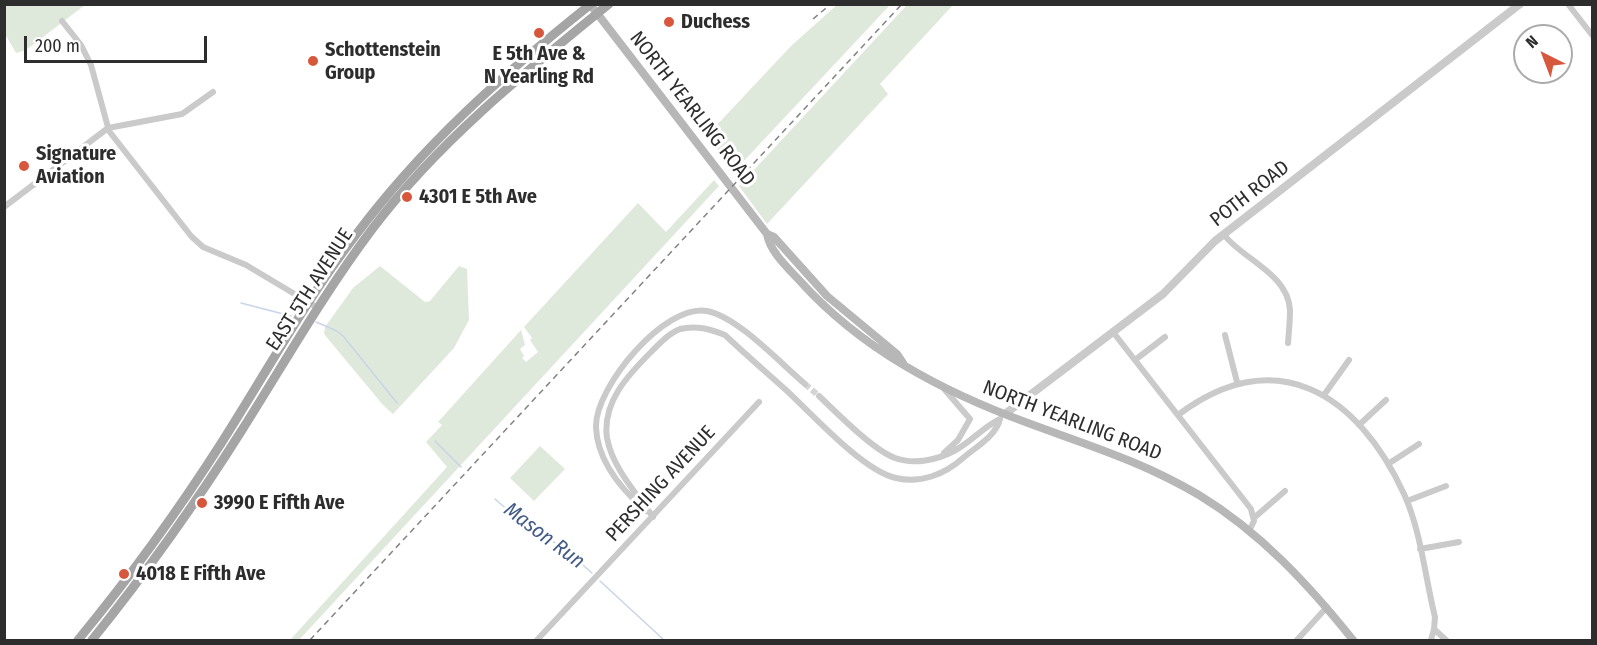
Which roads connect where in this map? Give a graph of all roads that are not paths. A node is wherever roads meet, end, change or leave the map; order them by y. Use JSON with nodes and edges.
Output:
{"nodes":[{"id":1,"x":591,"y":4,"type":"edge"},
{"id":2,"x":609,"y":4,"type":"edge"},
{"id":3,"x":1520,"y":4,"type":"edge"},
{"id":4,"x":1568,"y":4,"type":"edge"},
{"id":5,"x":598,"y":13,"type":"junction"},
{"id":6,"x":62,"y":21,"type":"dead end"},
{"id":7,"x":1593,"y":35,"type":"edge"},
{"id":8,"x":213,"y":92,"type":"dead end"},
{"id":9,"x":108,"y":128,"type":"junction"},
{"id":10,"x":4,"y":207,"type":"edge"},
{"id":11,"x":1224,"y":235,"type":"junction"},
{"id":12,"x":313,"y":305,"type":"junction"},
{"id":13,"x":1113,"y":332,"type":"junction"},
{"id":14,"x":1225,"y":335,"type":"dead end"},
{"id":15,"x":1165,"y":337,"type":"dead end"},
{"id":16,"x":1288,"y":343,"type":"dead end"},
{"id":17,"x":1135,"y":360,"type":"junction"},
{"id":18,"x":1349,"y":360,"type":"dead end"},
{"id":19,"x":1237,"y":382,"type":"junction"},
{"id":20,"x":938,"y":383,"type":"junction"},
{"id":21,"x":805,"y":384,"type":"tunnel mouth"},
{"id":22,"x":1324,"y":395,"type":"junction"},
{"id":23,"x":819,"y":396,"type":"tunnel mouth"},
{"id":24,"x":1386,"y":400,"type":"dead end"},
{"id":25,"x":759,"y":402,"type":"dead end"},
{"id":26,"x":1178,"y":415,"type":"junction"},
{"id":27,"x":1003,"y":416,"type":"junction"},
{"id":28,"x":1359,"y":425,"type":"junction"},
{"id":29,"x":1419,"y":444,"type":"dead end"},
{"id":30,"x":941,"y":456,"type":"junction"},
{"id":31,"x":1388,"y":464,"type":"junction"},
{"id":32,"x":1446,"y":486,"type":"dead end"},
{"id":33,"x":1285,"y":491,"type":"dead end"},
{"id":34,"x":1407,"y":501,"type":"junction"},
{"id":35,"x":653,"y":517,"type":"junction"},
{"id":36,"x":1255,"y":517,"type":"junction"},
{"id":37,"x":1249,"y":531,"type":"junction"},
{"id":38,"x":1459,"y":542,"type":"dead end"},
{"id":39,"x":1420,"y":549,"type":"junction"},
{"id":40,"x":1327,"y":608,"type":"junction"},
{"id":41,"x":1434,"y":629,"type":"junction"},
{"id":42,"x":78,"y":640,"type":"edge"},
{"id":43,"x":93,"y":640,"type":"edge"},
{"id":44,"x":537,"y":640,"type":"edge"},
{"id":45,"x":1297,"y":640,"type":"edge"},
{"id":46,"x":1353,"y":640,"type":"edge"},
{"id":47,"x":1431,"y":640,"type":"edge"},
{"id":48,"x":1446,"y":640,"type":"edge"}],
"edges":[{"from":1,"to":5,"type":"main road","name":"NORTH YEARLING ROAD"},
{"from":1,"to":12,"type":"main road","name":"EAST 5TH AVENUE"},
{"from":2,"to":5,"type":"main road","name":"EAST 5TH AVENUE"},
{"from":3,"to":11,"type":"street","name":"POTH ROAD"},
{"from":4,"to":7,"type":"street"},
{"from":5,"to":12,"type":"main road","name":"EAST 5TH AVENUE"},
{"from":5,"to":20,"type":"main road","name":"NORTH YEARLING ROAD"},
{"from":6,"to":9,"type":"street"},
{"from":8,"to":9,"type":"street"},
{"from":9,"to":10,"type":"street"},
{"from":9,"to":12,"type":"street"},
{"from":11,"to":13,"type":"street","name":"POTH ROAD"},
{"from":11,"to":16,"type":"street"},
{"from":12,"to":42,"type":"main road","name":"EAST 5TH AVENUE"},
{"from":12,"to":43,"type":"main road","name":"EAST 5TH AVENUE"},
{"from":13,"to":17,"type":"street"},
{"from":13,"to":27,"type":"street","name":"POTH ROAD"},
{"from":14,"to":19,"type":"street"},
{"from":15,"to":17,"type":"street"},
{"from":17,"to":26,"type":"street"},
{"from":18,"to":22,"type":"street"},
{"from":19,"to":22,"type":"street"},
{"from":19,"to":26,"type":"street"},
{"from":20,"to":27,"type":"main road","name":"NORTH YEARLING ROAD"},
{"from":20,"to":30,"type":"street"},
{"from":21,"to":35,"type":"street"},
{"from":22,"to":28,"type":"street"},
{"from":23,"to":30,"type":"street"},
{"from":24,"to":28,"type":"street"},
{"from":25,"to":35,"type":"street","name":"PERSHING AVENUE"},
{"from":26,"to":36,"type":"street"},
{"from":27,"to":30,"type":"street"},
{"from":27,"to":35,"type":"street"},
{"from":27,"to":37,"type":"main road","name":"NORTH YEARLING ROAD"},
{"from":28,"to":31,"type":"street"},
{"from":29,"to":31,"type":"street"},
{"from":31,"to":34,"type":"street"},
{"from":32,"to":34,"type":"street"},
{"from":33,"to":36,"type":"street"},
{"from":34,"to":39,"type":"street"},
{"from":35,"to":44,"type":"street","name":"PERSHING AVENUE"},
{"from":36,"to":37,"type":"street"},
{"from":37,"to":40,"type":"main road","name":"NORTH YEARLING ROAD"},
{"from":38,"to":39,"type":"street"},
{"from":39,"to":41,"type":"street"},
{"from":40,"to":45,"type":"street"},
{"from":40,"to":46,"type":"main road","name":"NORTH YEARLING ROAD"},
{"from":41,"to":47,"type":"street"},
{"from":41,"to":48,"type":"street"}]}
